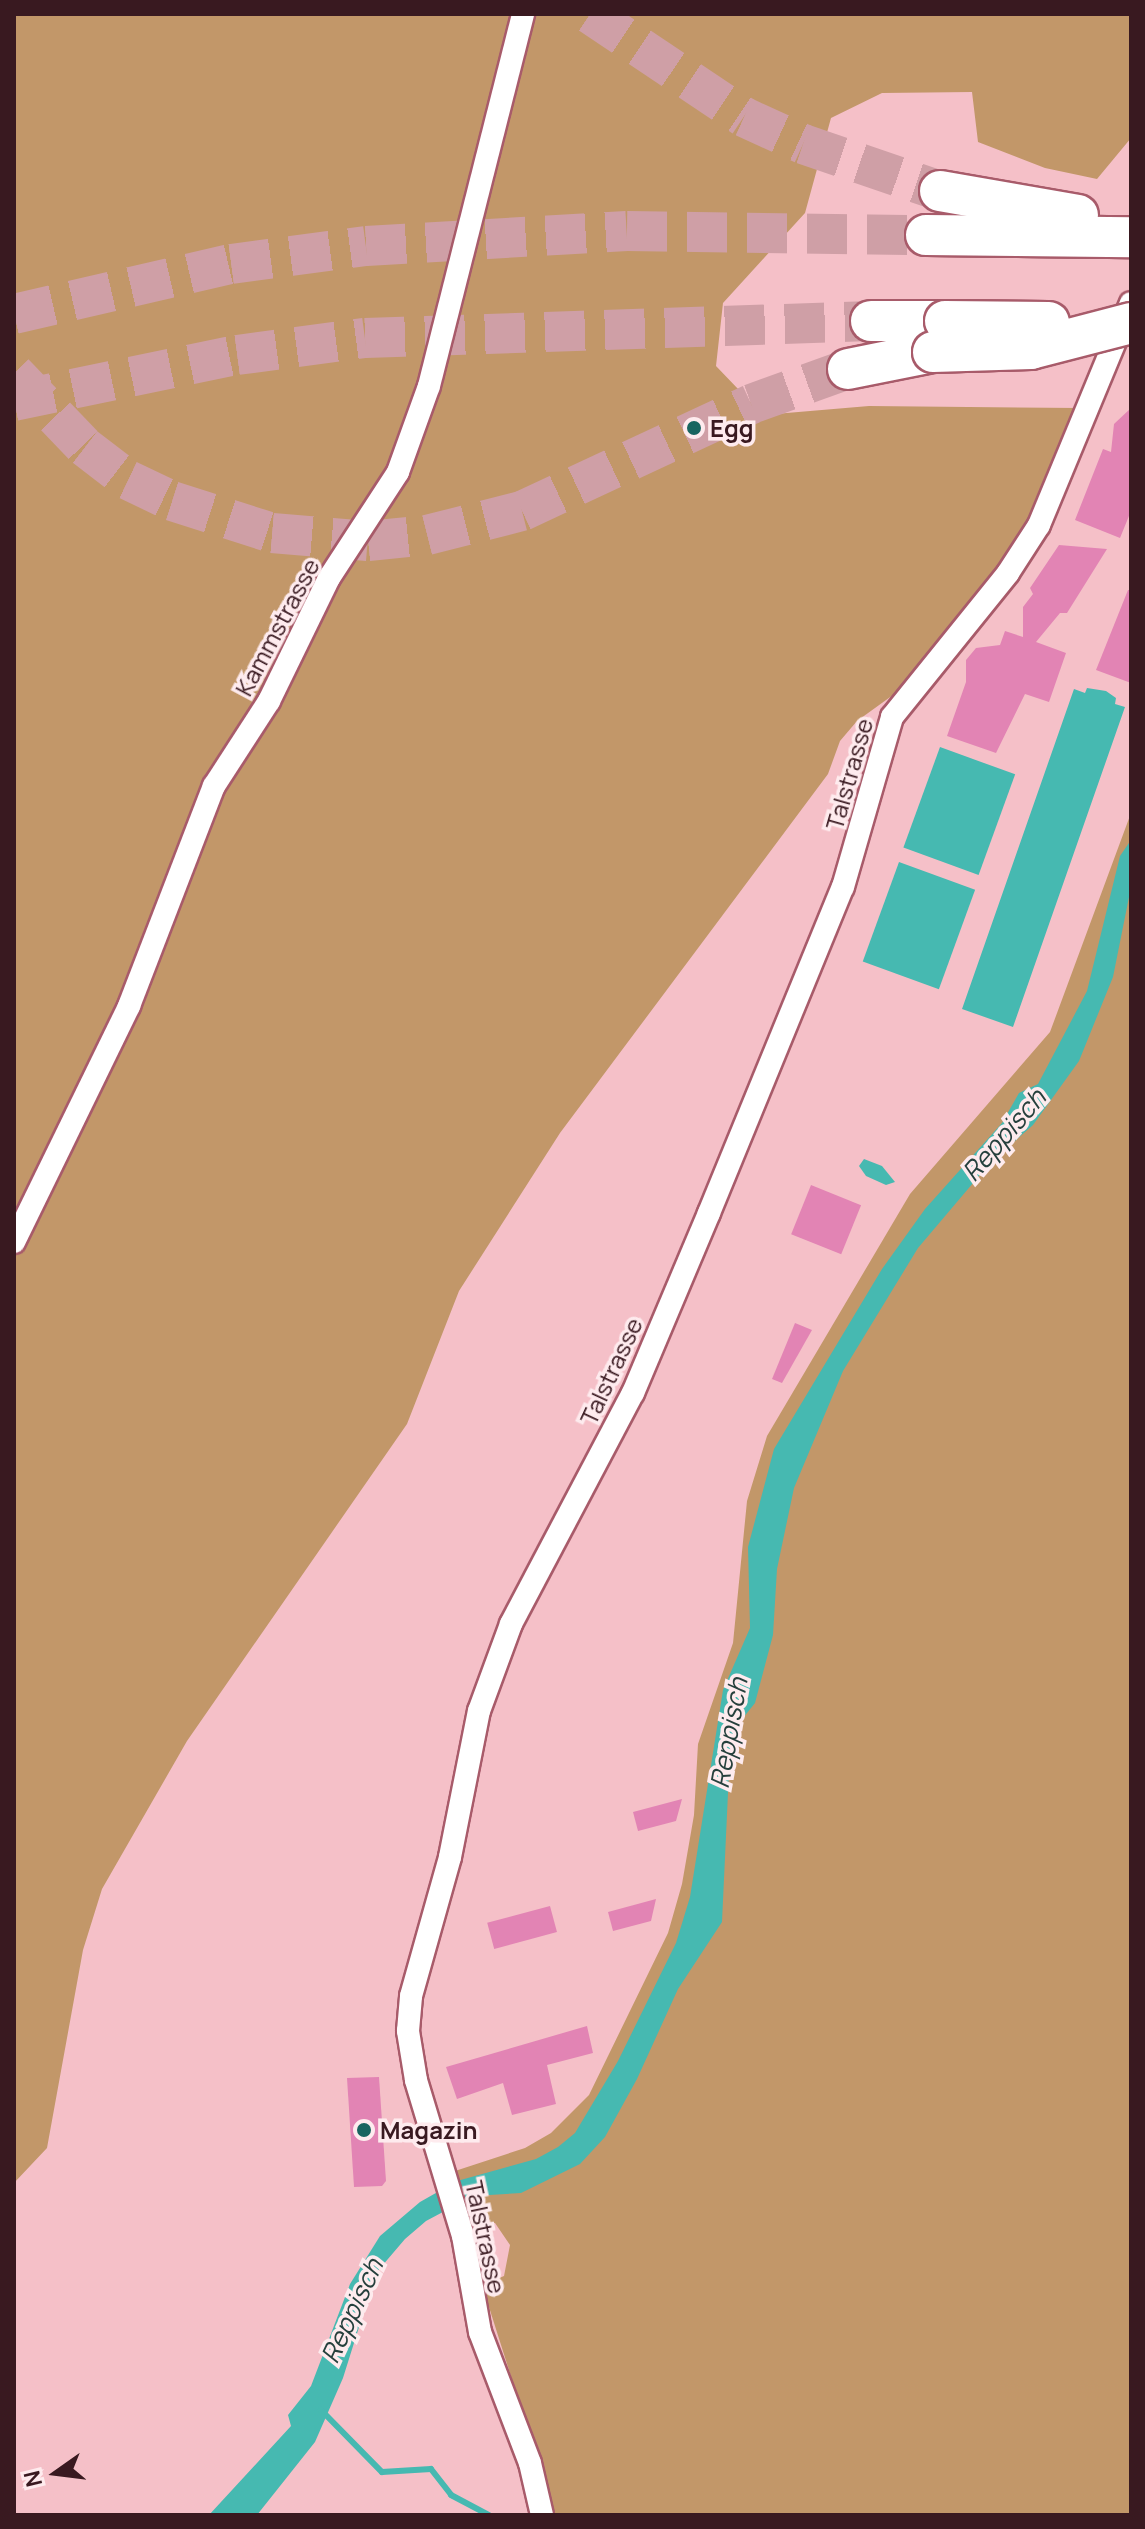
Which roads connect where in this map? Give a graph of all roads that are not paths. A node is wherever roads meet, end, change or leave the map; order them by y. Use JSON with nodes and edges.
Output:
{"nodes":[{"id":1,"x":523,"y":14,"type":"edge"},
{"id":2,"x":940,"y":191,"type":"tunnel mouth"},
{"id":3,"x":1131,"y":220,"type":"edge"},
{"id":4,"x":1000,"y":221,"type":"junction"},
{"id":5,"x":926,"y":235,"type":"tunnel mouth"},
{"id":6,"x":1131,"y":237,"type":"edge"},
{"id":7,"x":1131,"y":303,"type":"edge"},
{"id":8,"x":871,"y":321,"type":"tunnel mouth"},
{"id":9,"x":1131,"y":323,"type":"edge"},
{"id":10,"x":939,"y":337,"type":"junction"},
{"id":11,"x":848,"y":369,"type":"tunnel mouth"},
{"id":12,"x":14,"y":1242,"type":"edge"},
{"id":13,"x":542,"y":2515,"type":"edge"}],
"edges":[{"from":1,"to":12,"type":"street","name":"Kammstrasse"},
{"from":2,"to":4,"type":"highway"},
{"from":3,"to":4,"type":"highway"},
{"from":4,"to":5,"type":"highway"},
{"from":4,"to":6,"type":"highway"},
{"from":7,"to":13,"type":"street","name":"Talstrasse"},
{"from":8,"to":10,"type":"highway"},
{"from":9,"to":10,"type":"highway","bridge":true},
{"from":10,"to":11,"type":"highway"}]}
